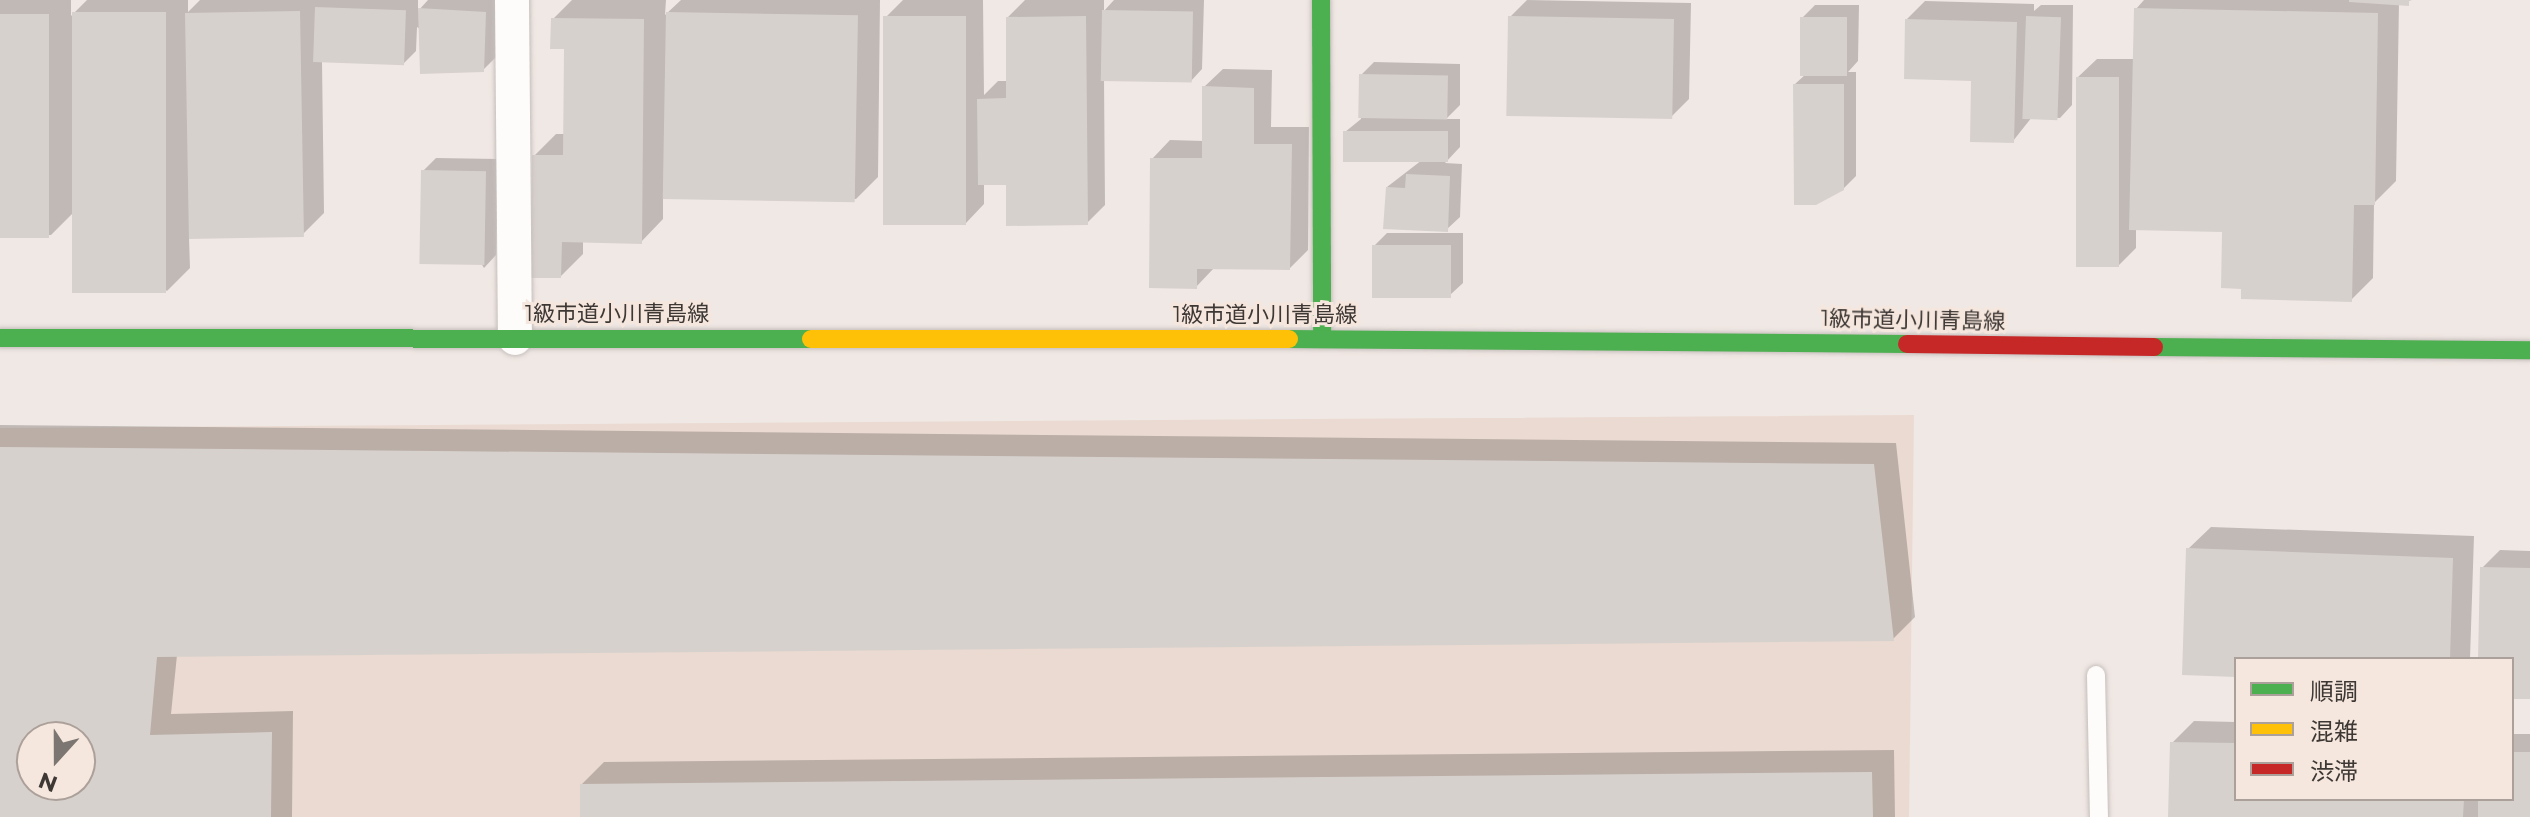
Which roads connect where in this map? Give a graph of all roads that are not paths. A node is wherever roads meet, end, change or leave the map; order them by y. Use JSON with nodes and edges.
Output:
{"nodes":[{"id":1,"x":512,"y":0,"type":"edge"},
{"id":2,"x":1321,"y":0,"type":"edge"},
{"id":3,"x":0,"y":338,"type":"edge"},
{"id":4,"x":515,"y":338,"type":"junction"},
{"id":5,"x":1322,"y":339,"type":"junction"},
{"id":6,"x":2530,"y":350,"type":"edge"},
{"id":7,"x":2096,"y":675,"type":"dead end"},
{"id":8,"x":2099,"y":817,"type":"edge"}],
"edges":[{"from":1,"to":4,"type":"street"},
{"from":2,"to":5,"type":"street"},
{"from":3,"to":4,"type":"street","name":"1級市道小川青島線"},
{"from":4,"to":5,"type":"street","name":"1級市道小川青島線"},
{"from":5,"to":6,"type":"street","name":"1級市道小川青島線"},
{"from":7,"to":8,"type":"lane"}]}
